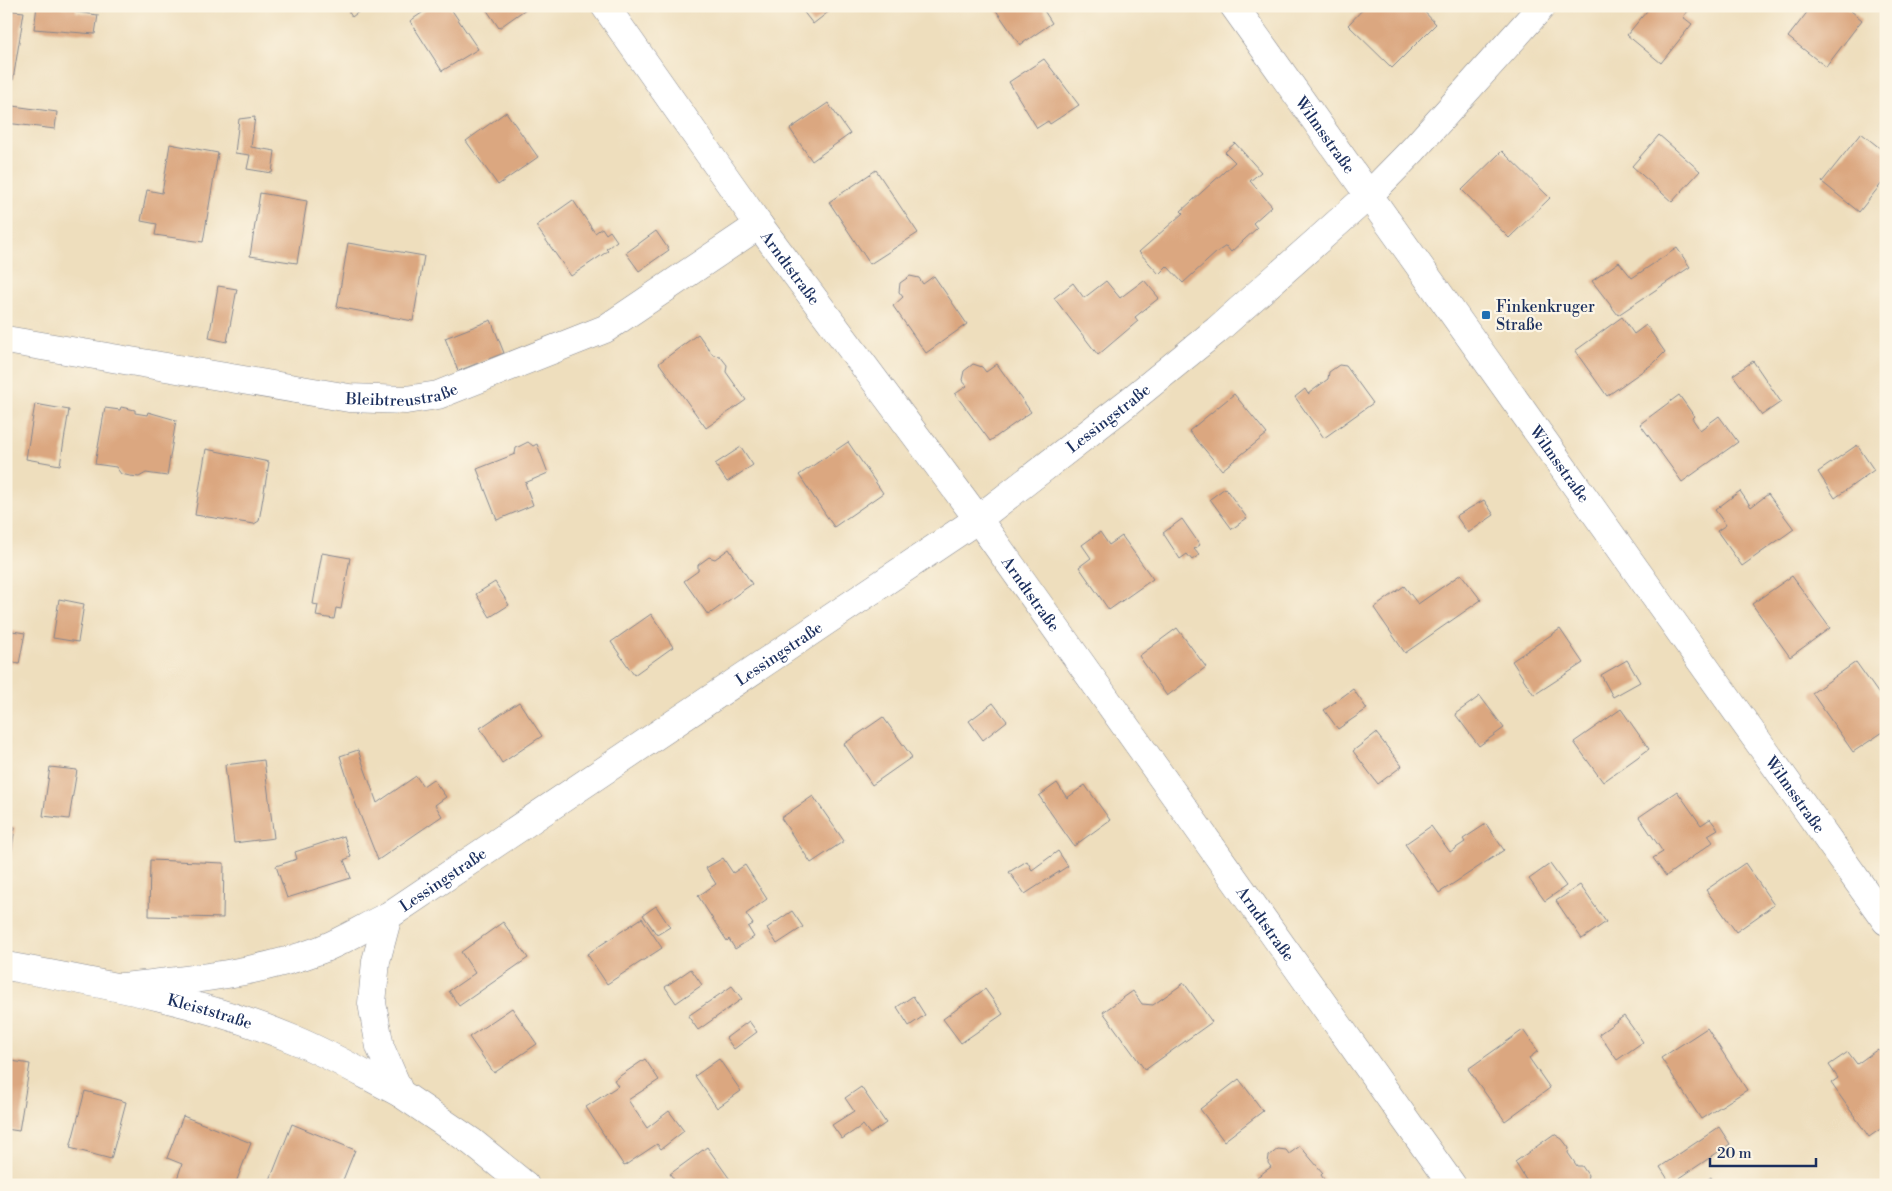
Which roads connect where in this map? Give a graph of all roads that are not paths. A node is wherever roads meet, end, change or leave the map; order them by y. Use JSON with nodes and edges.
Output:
{"nodes":[{"id":1,"x":605,"y":6,"type":"edge"},
{"id":2,"x":1234,"y":6,"type":"edge"},
{"id":3,"x":1542,"y":6,"type":"edge"},
{"id":4,"x":1368,"y":194,"type":"junction"},
{"id":5,"x":759,"y":225,"type":"junction"},
{"id":6,"x":6,"y":340,"type":"edge"},
{"id":7,"x":978,"y":519,"type":"junction"},
{"id":8,"x":388,"y":916,"type":"junction"},
{"id":9,"x":1886,"y":921,"type":"edge"},
{"id":10,"x":6,"y":966,"type":"edge"},
{"id":11,"x":122,"y":987,"type":"junction"},
{"id":12,"x":400,"y":1093,"type":"junction"},
{"id":13,"x":525,"y":1185,"type":"edge"},
{"id":14,"x":1452,"y":1185,"type":"edge"}],
"edges":[{"from":1,"to":5,"type":"street","name":"Arndtstraße"},
{"from":2,"to":4,"type":"street","name":"Wilmsstraße"},
{"from":3,"to":4,"type":"street"},
{"from":4,"to":7,"type":"street","name":"Lessingstraße"},
{"from":4,"to":9,"type":"street","name":"Wilmsstraße"},
{"from":5,"to":6,"type":"street","name":"Bleibtreustraße"},
{"from":5,"to":7,"type":"street","name":"Arndtstraße"},
{"from":7,"to":8,"type":"street","name":"Lessingstraße"},
{"from":7,"to":14,"type":"street","name":"Arndtstraße"},
{"from":8,"to":11,"type":"street","name":"Lessingstraße"},
{"from":8,"to":12,"type":"street"},
{"from":10,"to":11,"type":"street","name":"Kleiststraße"},
{"from":11,"to":12,"type":"street","name":"Kleiststraße"},
{"from":12,"to":13,"type":"street","name":"Kleiststraße"}]}
